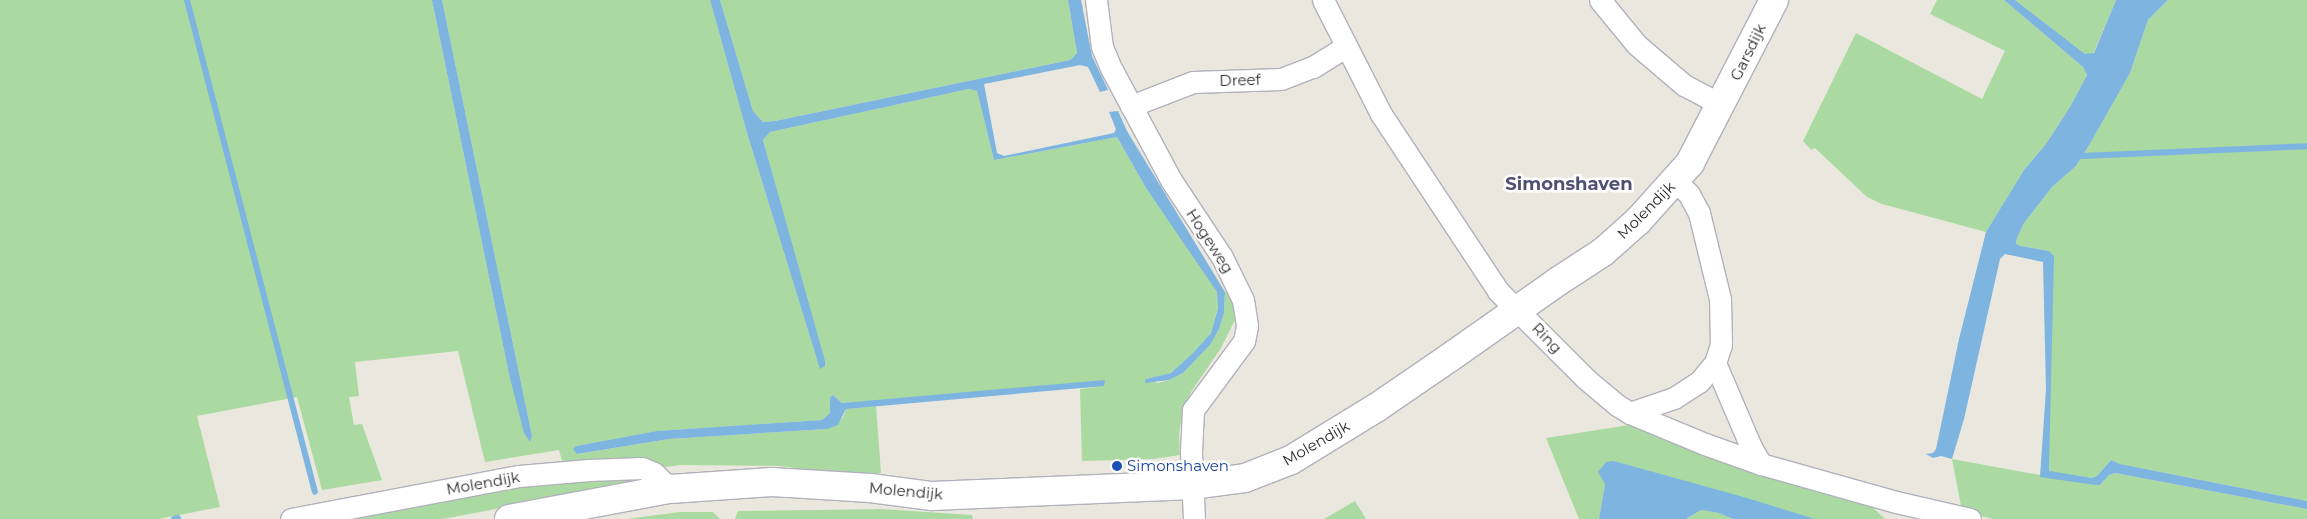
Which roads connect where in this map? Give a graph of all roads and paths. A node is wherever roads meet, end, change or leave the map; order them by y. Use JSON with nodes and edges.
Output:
{"nodes":[{"id":1,"x":1096,"y":0,"type":"edge"},
{"id":2,"x":1322,"y":0,"type":"edge"},
{"id":3,"x":1600,"y":0,"type":"edge"},
{"id":4,"x":1774,"y":0,"type":"edge"},
{"id":5,"x":1345,"y":47,"type":"junction"},
{"id":6,"x":1722,"y":105,"type":"junction"},
{"id":7,"x":1131,"y":106,"type":"junction"},
{"id":8,"x":1675,"y":181,"type":"junction"},
{"id":9,"x":1519,"y":309,"type":"junction"},
{"id":10,"x":1715,"y":363,"type":"junction"},
{"id":11,"x":1630,"y":413,"type":"junction"},
{"id":12,"x":1761,"y":464,"type":"junction"},
{"id":13,"x":1193,"y":485,"type":"junction"},
{"id":14,"x":670,"y":489,"type":"junction"},
{"id":15,"x":1899,"y":511,"type":"edge"},
{"id":16,"x":291,"y":519,"type":"edge"},
{"id":17,"x":509,"y":519,"type":"edge"},
{"id":18,"x":1194,"y":519,"type":"edge"},
{"id":19,"x":1970,"y":519,"type":"edge"}],
"edges":[{"from":1,"to":7,"type":"street","name":"Hogeweg"},
{"from":2,"to":5,"type":"street","name":"Ring"},
{"from":3,"to":6,"type":"street"},
{"from":4,"to":6,"type":"main road","name":"Garsdijk"},
{"from":5,"to":7,"type":"street","name":"Dreef"},
{"from":5,"to":9,"type":"street","name":"Ring"},
{"from":6,"to":8,"type":"main road","name":"Molendijk"},
{"from":7,"to":13,"type":"street","name":"Hogeweg"},
{"from":8,"to":9,"type":"main road","name":"Molendijk"},
{"from":8,"to":10,"type":"street"},
{"from":9,"to":11,"type":"street","name":"Ring"},
{"from":9,"to":13,"type":"main road","name":"Molendijk"},
{"from":10,"to":11,"type":"street"},
{"from":10,"to":12,"type":"street"},
{"from":11,"to":12,"type":"street","name":"Ring"},
{"from":12,"to":15,"type":"street","name":"Ring"},
{"from":13,"to":14,"type":"main road","name":"Molendijk"},
{"from":13,"to":18,"type":"street","name":"Hogeweg"},
{"from":14,"to":16,"type":"street","name":"Molendijk"},
{"from":14,"to":17,"type":"main road","name":"Molendijk"},
{"from":15,"to":19,"type":"street","name":"Ring"}]}
